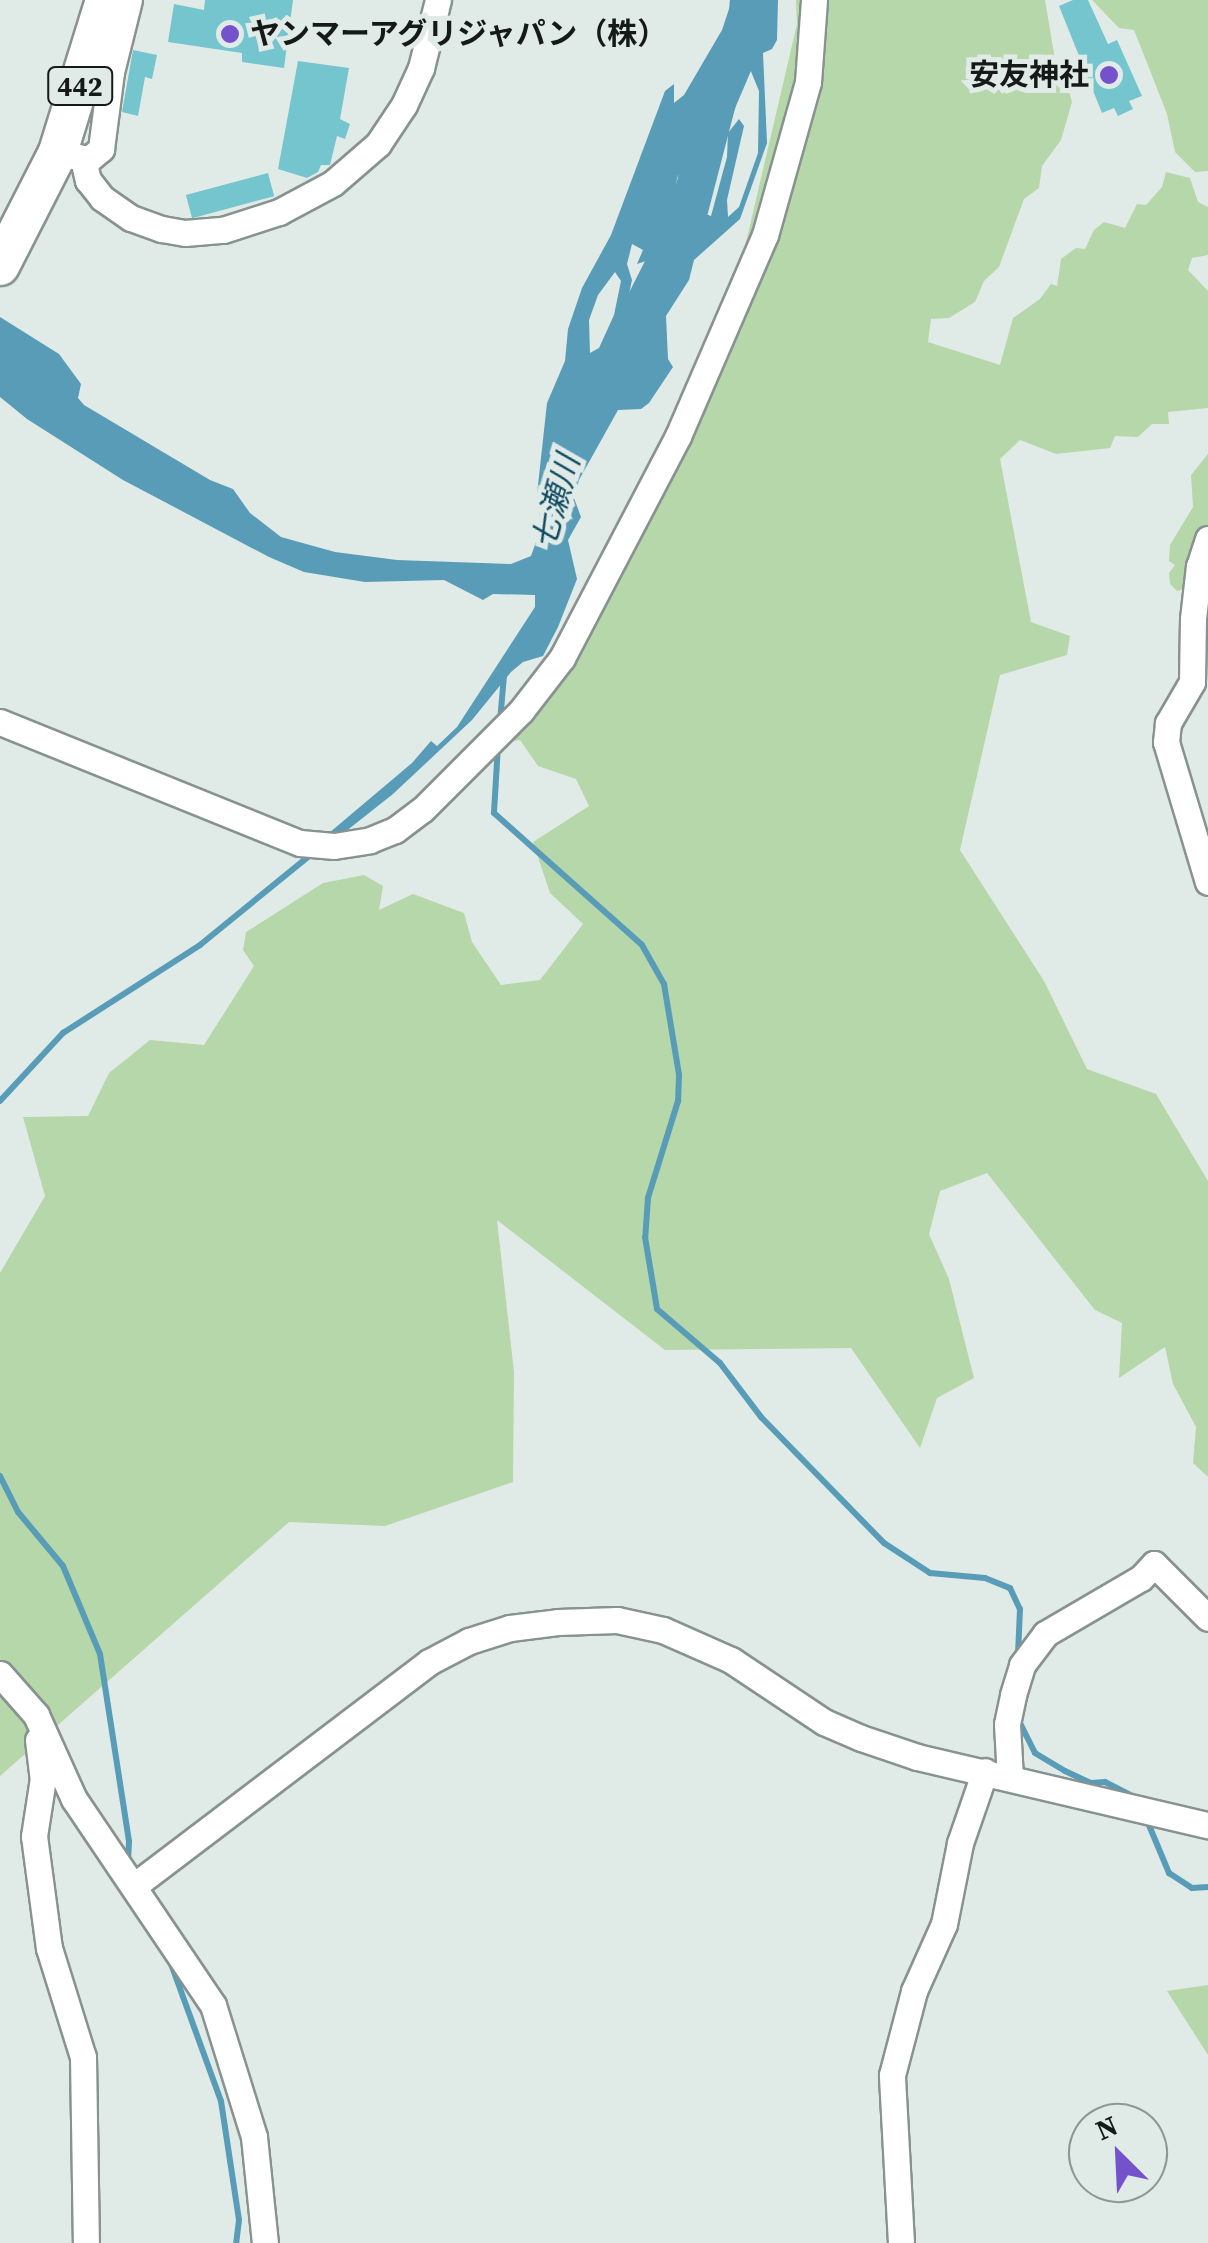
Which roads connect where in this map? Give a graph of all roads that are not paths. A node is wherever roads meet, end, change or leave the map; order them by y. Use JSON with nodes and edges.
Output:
{"nodes":[{"id":1,"x":105,"y":0,"type":"edge"},
{"id":2,"x":129,"y":0,"type":"edge"},
{"id":3,"x":438,"y":0,"type":"edge"},
{"id":4,"x":814,"y":0,"type":"edge"},
{"id":5,"x":64,"y":161,"type":"junction"},
{"id":6,"x":0,"y":266,"type":"edge"},
{"id":7,"x":1208,"y":539,"type":"edge"},
{"id":8,"x":0,"y":722,"type":"edge"},
{"id":9,"x":1208,"y":882,"type":"edge"},
{"id":10,"x":1208,"y":1618,"type":"edge"},
{"id":11,"x":0,"y":1674,"type":"edge"},
{"id":12,"x":36,"y":1715,"type":"junction"},
{"id":13,"x":984,"y":1772,"type":"junction"},
{"id":14,"x":1010,"y":1778,"type":"junction"},
{"id":15,"x":1208,"y":1825,"type":"edge"},
{"id":16,"x":134,"y":1886,"type":"junction"},
{"id":17,"x":86,"y":2243,"type":"edge"},
{"id":18,"x":265,"y":2243,"type":"edge"},
{"id":19,"x":901,"y":2243,"type":"edge"}],
"edges":[{"from":1,"to":5,"type":"highway","number":"442"},
{"from":2,"to":5,"type":"street"},
{"from":3,"to":5,"type":"street"},
{"from":4,"to":8,"type":"street"},
{"from":5,"to":6,"type":"highway","number":"442"},
{"from":7,"to":9,"type":"street"},
{"from":10,"to":14,"type":"street"},
{"from":11,"to":12,"type":"street"},
{"from":12,"to":16,"type":"street"},
{"from":12,"to":17,"type":"street"},
{"from":13,"to":14,"type":"street"},
{"from":13,"to":16,"type":"street"},
{"from":13,"to":19,"type":"street"},
{"from":14,"to":15,"type":"street"},
{"from":16,"to":18,"type":"street"}]}
